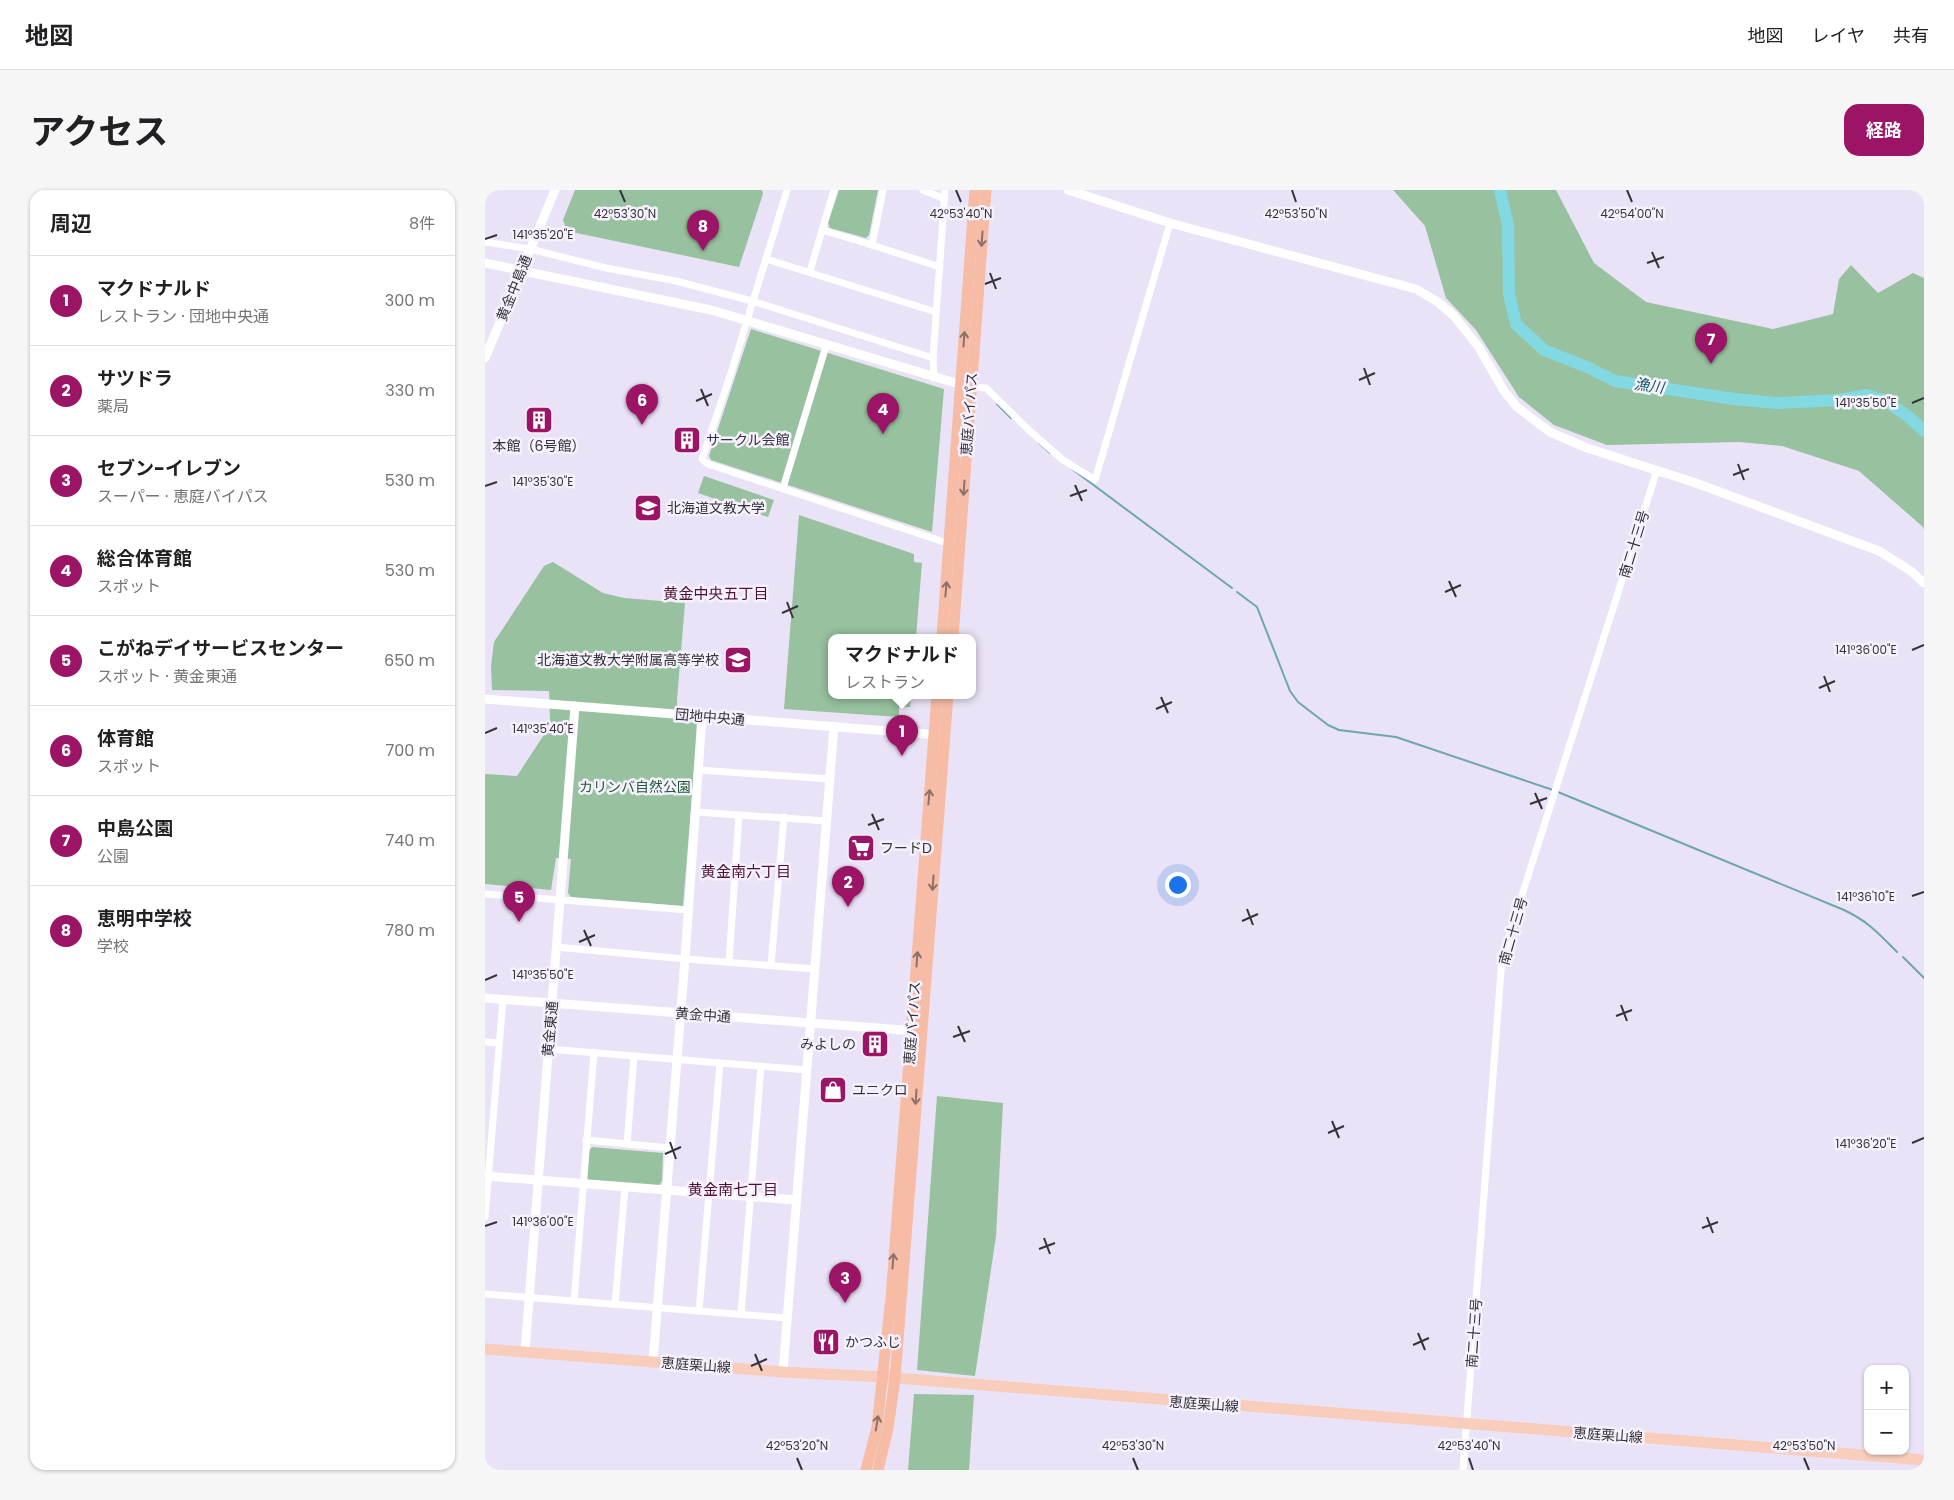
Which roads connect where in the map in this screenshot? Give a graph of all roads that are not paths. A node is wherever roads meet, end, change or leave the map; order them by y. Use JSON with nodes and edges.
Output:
{"nodes":[{"id":1,"x":555,"y":190,"type":"edge"},
{"id":2,"x":787,"y":190,"type":"edge"},
{"id":3,"x":834,"y":190,"type":"edge"},
{"id":4,"x":883,"y":190,"type":"edge"},
{"id":5,"x":923,"y":190,"type":"edge"},
{"id":6,"x":945,"y":190,"type":"edge"},
{"id":7,"x":975,"y":190,"type":"edge"},
{"id":8,"x":986,"y":190,"type":"edge"},
{"id":9,"x":1068,"y":190,"type":"edge"},
{"id":10,"x":945,"y":199,"type":"junction"},
{"id":11,"x":1170,"y":223,"type":"junction"},
{"id":12,"x":822,"y":230,"type":"junction"},
{"id":13,"x":485,"y":242,"type":"edge"},
{"id":14,"x":872,"y":244,"type":"junction"},
{"id":15,"x":530,"y":249,"type":"junction"},
{"id":16,"x":766,"y":259,"type":"junction"},
{"id":17,"x":485,"y":263,"type":"edge"},
{"id":18,"x":940,"y":267,"type":"junction"},
{"id":19,"x":522,"y":270,"type":"junction"},
{"id":20,"x":810,"y":272,"type":"junction"},
{"id":21,"x":752,"y":301,"type":"junction"},
{"id":22,"x":936,"y":312,"type":"junction"},
{"id":23,"x":746,"y":322,"type":"junction"},
{"id":24,"x":826,"y":346,"type":"junction"},
{"id":25,"x":485,"y":358,"type":"edge"},
{"id":26,"x":933,"y":358,"type":"junction"},
{"id":27,"x":934,"y":378,"type":"junction"},
{"id":28,"x":966,"y":386,"type":"junction"},
{"id":29,"x":1657,"y":470,"type":"junction"},
{"id":30,"x":783,"y":488,"type":"junction"},
{"id":31,"x":950,"y":544,"type":"junction"},
{"id":32,"x":1924,"y":583,"type":"edge"},
{"id":33,"x":942,"y":634,"type":"edge"},
{"id":34,"x":953,"y":634,"type":"edge"},
{"id":35,"x":485,"y":699,"type":"edge"},
{"id":36,"x":937,"y":699,"type":"edge"},
{"id":37,"x":947,"y":699,"type":"edge"},
{"id":38,"x":575,"y":706,"type":"junction"},
{"id":39,"x":702,"y":716,"type":"junction"},
{"id":40,"x":834,"y":726,"type":"junction"},
{"id":41,"x":939,"y":735,"type":"junction"},
{"id":42,"x":698,"y":770,"type":"junction"},
{"id":43,"x":830,"y":780,"type":"junction"},
{"id":44,"x":696,"y":812,"type":"junction"},
{"id":45,"x":739,"y":815,"type":"junction"},
{"id":46,"x":783,"y":817,"type":"junction"},
{"id":47,"x":826,"y":821,"type":"junction"},
{"id":48,"x":485,"y":894,"type":"edge"},
{"id":49,"x":560,"y":898,"type":"junction"},
{"id":50,"x":688,"y":910,"type":"junction"},
{"id":51,"x":556,"y":947,"type":"junction"},
{"id":52,"x":685,"y":959,"type":"junction"},
{"id":53,"x":729,"y":962,"type":"junction"},
{"id":54,"x":771,"y":965,"type":"junction"},
{"id":55,"x":815,"y":968,"type":"junction"},
{"id":56,"x":485,"y":998,"type":"edge"},
{"id":57,"x":503,"y":999,"type":"junction"},
{"id":58,"x":552,"y":1003,"type":"junction"},
{"id":59,"x":680,"y":1013,"type":"junction"},
{"id":60,"x":810,"y":1023,"type":"junction"},
{"id":61,"x":917,"y":1031,"type":"junction"},
{"id":62,"x":485,"y":1042,"type":"edge"},
{"id":63,"x":499,"y":1043,"type":"junction"},
{"id":64,"x":548,"y":1049,"type":"junction"},
{"id":65,"x":594,"y":1052,"type":"junction"},
{"id":66,"x":635,"y":1056,"type":"junction"},
{"id":67,"x":677,"y":1060,"type":"junction"},
{"id":68,"x":720,"y":1063,"type":"junction"},
{"id":69,"x":761,"y":1066,"type":"junction"},
{"id":70,"x":807,"y":1070,"type":"junction"},
{"id":71,"x":586,"y":1140,"type":"junction"},
{"id":72,"x":627,"y":1144,"type":"junction"},
{"id":73,"x":670,"y":1148,"type":"junction"},
{"id":74,"x":487,"y":1176,"type":"edge"},
{"id":75,"x":538,"y":1181,"type":"junction"},
{"id":76,"x":583,"y":1184,"type":"junction"},
{"id":77,"x":625,"y":1187,"type":"junction"},
{"id":78,"x":667,"y":1190,"type":"junction"},
{"id":79,"x":709,"y":1193,"type":"junction"},
{"id":80,"x":751,"y":1196,"type":"junction"},
{"id":81,"x":796,"y":1200,"type":"junction"},
{"id":82,"x":485,"y":1217,"type":"edge"},
{"id":83,"x":485,"y":1294,"type":"edge"},
{"id":84,"x":529,"y":1297,"type":"junction"},
{"id":85,"x":574,"y":1301,"type":"junction"},
{"id":86,"x":615,"y":1304,"type":"junction"},
{"id":87,"x":657,"y":1308,"type":"junction"},
{"id":88,"x":699,"y":1311,"type":"junction"},
{"id":89,"x":741,"y":1314,"type":"junction"},
{"id":90,"x":787,"y":1318,"type":"junction"},
{"id":91,"x":485,"y":1349,"type":"edge"},
{"id":92,"x":525,"y":1352,"type":"junction"},
{"id":93,"x":653,"y":1362,"type":"junction"},
{"id":94,"x":783,"y":1372,"type":"junction"},
{"id":95,"x":883,"y":1377,"type":"junction"},
{"id":96,"x":895,"y":1379,"type":"junction"},
{"id":97,"x":1467,"y":1424,"type":"junction"},
{"id":98,"x":1924,"y":1460,"type":"edge"},
{"id":99,"x":866,"y":1470,"type":"edge"},
{"id":100,"x":878,"y":1470,"type":"edge"},
{"id":101,"x":1463,"y":1470,"type":"edge"}],
"edges":[{"from":1,"to":15,"type":"street","name":"黄金中島通"},
{"from":2,"to":16,"type":"street"},
{"from":3,"to":12,"type":"street"},
{"from":4,"to":14,"type":"street"},
{"from":5,"to":10,"type":"street"},
{"from":6,"to":10,"type":"street"},
{"from":28,"to":7,"type":"highway","name":"恵庭バイパス","one_way":true},
{"from":8,"to":28,"type":"highway","name":"恵庭バイパス","one_way":true},
{"from":9,"to":11,"type":"street"},
{"from":10,"to":18,"type":"street"},
{"from":11,"to":28,"type":"street"},
{"from":11,"to":29,"type":"street"},
{"from":12,"to":14,"type":"street"},
{"from":12,"to":20,"type":"street"},
{"from":13,"to":15,"type":"street"},
{"from":14,"to":18,"type":"street"},
{"from":15,"to":19,"type":"street","name":"黄金中島通"},
{"from":15,"to":21,"type":"street"},
{"from":16,"to":20,"type":"street"},
{"from":16,"to":21,"type":"street"},
{"from":17,"to":19,"type":"street"},
{"from":18,"to":22,"type":"street"},
{"from":19,"to":23,"type":"street"},
{"from":19,"to":25,"type":"street","name":"黄金中島通"},
{"from":20,"to":22,"type":"street"},
{"from":21,"to":23,"type":"street"},
{"from":21,"to":26,"type":"street"},
{"from":22,"to":26,"type":"street"},
{"from":23,"to":24,"type":"street"},
{"from":23,"to":30,"type":"street"},
{"from":24,"to":27,"type":"street"},
{"from":24,"to":30,"type":"street"},
{"from":26,"to":27,"type":"street"},
{"from":27,"to":28,"type":"street"},
{"from":28,"to":31,"type":"highway","name":"恵庭バイパス"},
{"from":28,"to":34,"type":"highway","name":"恵庭バイパス","one_way":true},
{"from":29,"to":32,"type":"street"},
{"from":29,"to":97,"type":"street","name":"南二十三号"},
{"from":30,"to":31,"type":"street"},
{"from":33,"to":31,"type":"highway","name":"恵庭バイパス","one_way":true},
{"from":35,"to":38,"type":"street","name":"団地中央通"},
{"from":36,"to":41,"type":"highway","name":"恵庭バイパス"},
{"from":37,"to":41,"type":"highway","name":"恵庭バイパス"},
{"from":38,"to":39,"type":"street","name":"団地中央通"},
{"from":38,"to":49,"type":"street","name":"黄金東通"},
{"from":39,"to":40,"type":"street","name":"団地中央通"},
{"from":39,"to":42,"type":"street"},
{"from":40,"to":41,"type":"street","name":"団地中央通"},
{"from":40,"to":43,"type":"street"},
{"from":41,"to":61,"type":"highway","name":"恵庭バイパス"},
{"from":42,"to":43,"type":"street"},
{"from":42,"to":44,"type":"street"},
{"from":43,"to":47,"type":"street"},
{"from":44,"to":45,"type":"street"},
{"from":44,"to":50,"type":"street"},
{"from":45,"to":46,"type":"street"},
{"from":45,"to":53,"type":"street"},
{"from":46,"to":47,"type":"street"},
{"from":46,"to":54,"type":"street"},
{"from":47,"to":55,"type":"street"},
{"from":48,"to":49,"type":"street"},
{"from":49,"to":50,"type":"street"},
{"from":49,"to":51,"type":"street","name":"黄金東通"},
{"from":50,"to":52,"type":"street"},
{"from":51,"to":52,"type":"street"},
{"from":51,"to":58,"type":"street","name":"黄金東通"},
{"from":52,"to":53,"type":"street"},
{"from":52,"to":59,"type":"street"},
{"from":53,"to":54,"type":"street"},
{"from":54,"to":55,"type":"street"},
{"from":55,"to":60,"type":"street"},
{"from":56,"to":57,"type":"street","name":"黄金中通"},
{"from":57,"to":58,"type":"street","name":"黄金中通"},
{"from":57,"to":63,"type":"street"},
{"from":58,"to":59,"type":"street","name":"黄金中通"},
{"from":58,"to":64,"type":"street","name":"黄金東通"},
{"from":59,"to":60,"type":"street","name":"黄金中通"},
{"from":59,"to":67,"type":"street"},
{"from":60,"to":61,"type":"street","name":"黄金中通"},
{"from":60,"to":70,"type":"street"},
{"from":95,"to":61,"type":"highway","name":"恵庭バイパス","one_way":true},
{"from":61,"to":96,"type":"highway","name":"恵庭バイパス","one_way":true},
{"from":62,"to":63,"type":"street"},
{"from":63,"to":74,"type":"street"},
{"from":64,"to":65,"type":"street"},
{"from":64,"to":75,"type":"street","name":"黄金東通"},
{"from":65,"to":66,"type":"street"},
{"from":65,"to":71,"type":"street"},
{"from":66,"to":67,"type":"street"},
{"from":66,"to":72,"type":"street"},
{"from":67,"to":68,"type":"street"},
{"from":67,"to":73,"type":"street"},
{"from":68,"to":69,"type":"street"},
{"from":68,"to":79,"type":"street"},
{"from":69,"to":70,"type":"street"},
{"from":69,"to":80,"type":"street"},
{"from":70,"to":81,"type":"street"},
{"from":71,"to":72,"type":"street"},
{"from":71,"to":76,"type":"street"},
{"from":72,"to":73,"type":"street"},
{"from":73,"to":78,"type":"street"},
{"from":74,"to":75,"type":"street"},
{"from":74,"to":82,"type":"street"},
{"from":75,"to":76,"type":"street"},
{"from":75,"to":84,"type":"street","name":"黄金東通"},
{"from":76,"to":77,"type":"street"},
{"from":76,"to":85,"type":"street"},
{"from":77,"to":78,"type":"street"},
{"from":77,"to":86,"type":"street"},
{"from":78,"to":79,"type":"street"},
{"from":78,"to":87,"type":"street"},
{"from":79,"to":80,"type":"street"},
{"from":79,"to":88,"type":"street"},
{"from":80,"to":81,"type":"street"},
{"from":80,"to":89,"type":"street"},
{"from":81,"to":90,"type":"street"},
{"from":83,"to":84,"type":"street"},
{"from":84,"to":85,"type":"street"},
{"from":84,"to":92,"type":"street","name":"黄金東通"},
{"from":85,"to":86,"type":"street"},
{"from":86,"to":87,"type":"street"},
{"from":87,"to":88,"type":"street"},
{"from":87,"to":93,"type":"street"},
{"from":88,"to":89,"type":"street"},
{"from":89,"to":90,"type":"street"},
{"from":90,"to":94,"type":"street"},
{"from":91,"to":92,"type":"main road","name":"恵庭栗山線"},
{"from":92,"to":93,"type":"main road","name":"恵庭栗山線"},
{"from":93,"to":94,"type":"main road","name":"恵庭栗山線"},
{"from":94,"to":95,"type":"main road","name":"恵庭栗山線"},
{"from":95,"to":96,"type":"main road","name":"恵庭栗山線"},
{"from":99,"to":95,"type":"highway","name":"恵庭バイパス","one_way":true},
{"from":96,"to":97,"type":"main road","name":"恵庭栗山線"},
{"from":96,"to":100,"type":"highway","name":"恵庭バイパス"},
{"from":97,"to":98,"type":"main road","name":"恵庭栗山線"},
{"from":97,"to":101,"type":"street","name":"南二十三号"}]}
